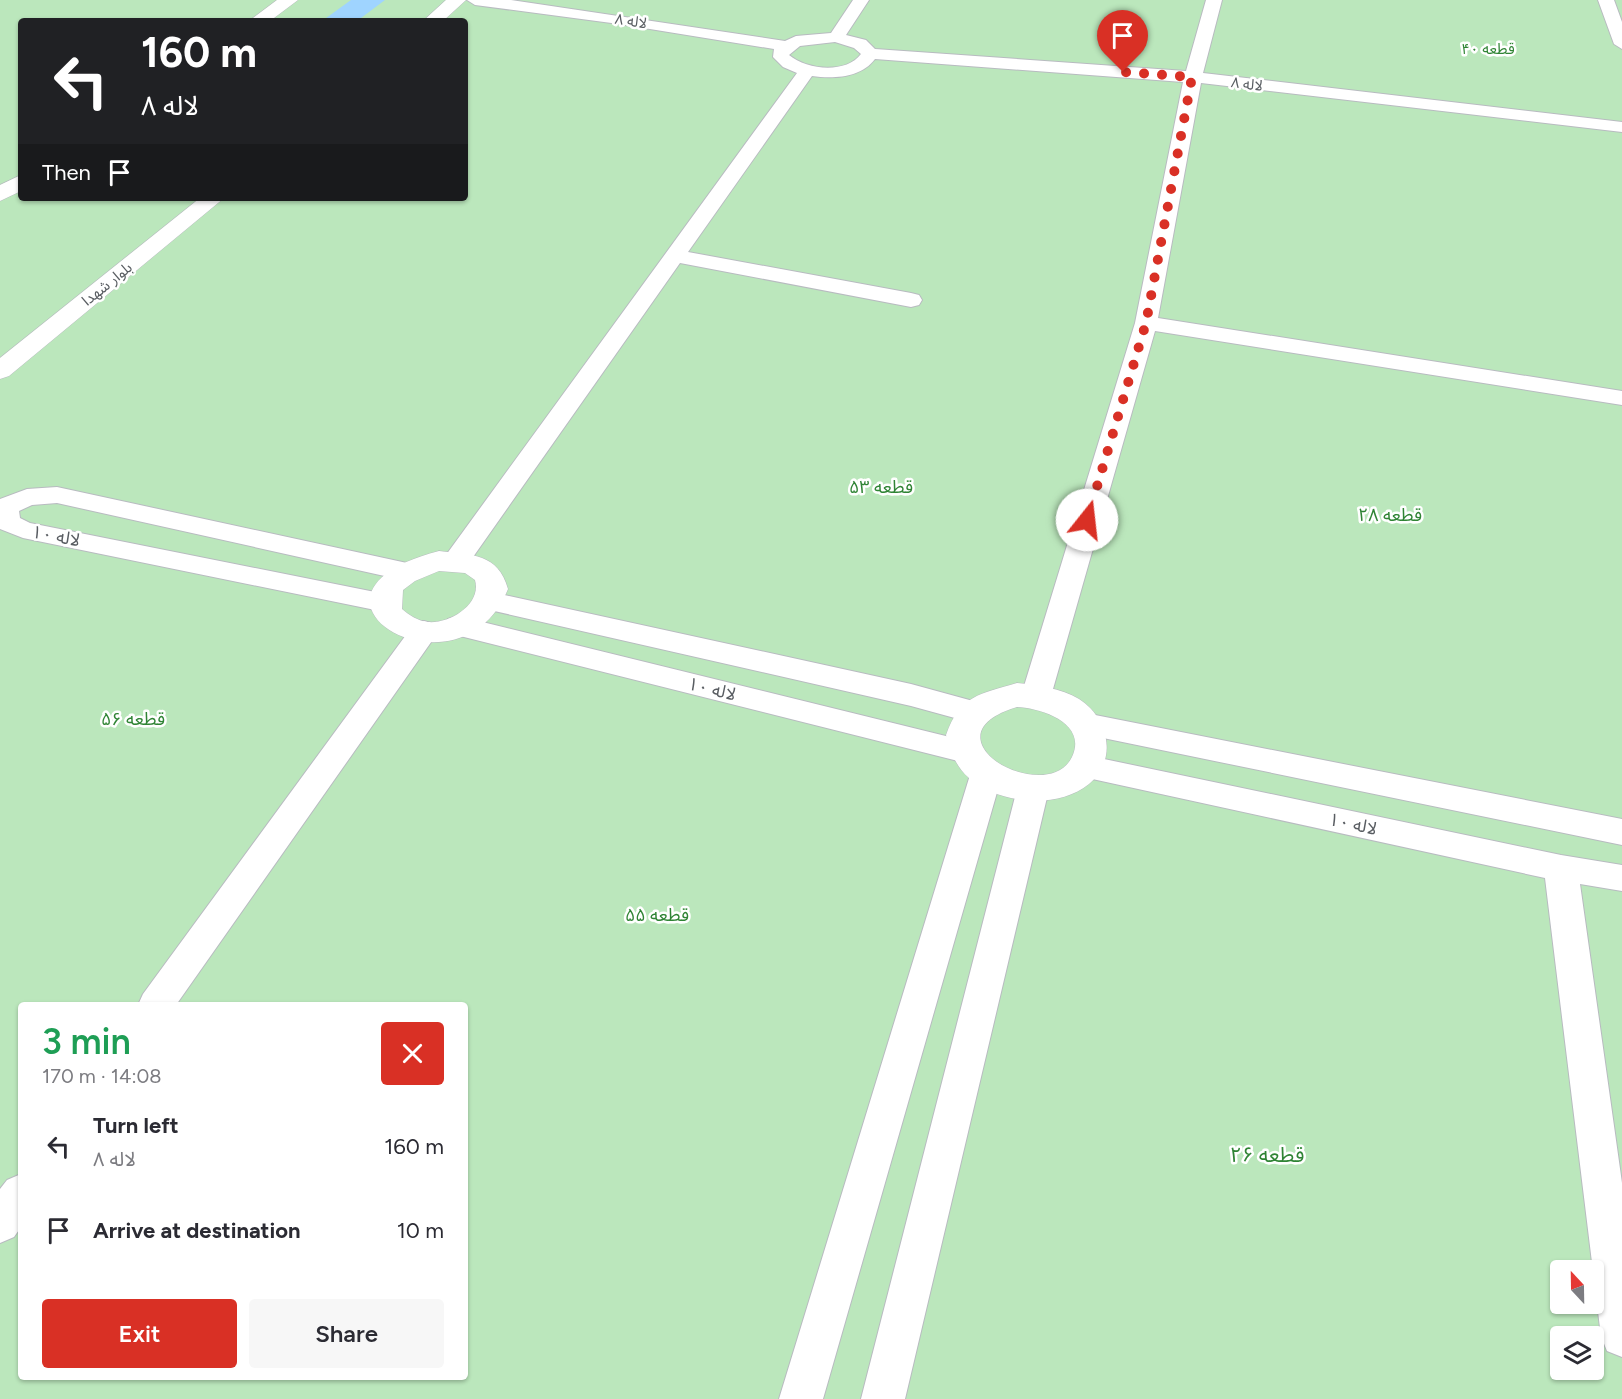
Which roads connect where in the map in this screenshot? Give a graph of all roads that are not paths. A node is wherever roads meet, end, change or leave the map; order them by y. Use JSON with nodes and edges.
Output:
{"nodes":[{"id":1,"x":289,"y":0,"type":"edge"},
{"id":2,"x":458,"y":0,"type":"edge"},
{"id":3,"x":475,"y":0,"type":"edge"},
{"id":4,"x":861,"y":0,"type":"edge"},
{"id":5,"x":1214,"y":0,"type":"edge"},
{"id":6,"x":1606,"y":0,"type":"edge"},
{"id":7,"x":638,"y":6,"type":"dead end"},
{"id":8,"x":262,"y":18,"type":"edge"},
{"id":9,"x":436,"y":18,"type":"edge"},
{"id":10,"x":619,"y":19,"type":"junction"},
{"id":11,"x":836,"y":37,"type":"junction"},
{"id":12,"x":1622,"y":44,"type":"edge"},
{"id":13,"x":787,"y":46,"type":"junction"},
{"id":14,"x":870,"y":54,"type":"junction"},
{"id":15,"x":807,"y":70,"type":"junction"},
{"id":16,"x":1192,"y":77,"type":"junction"},
{"id":17,"x":1622,"y":127,"type":"edge"},
{"id":18,"x":18,"y":183,"type":"edge"},
{"id":19,"x":0,"y":195,"type":"edge"},
{"id":20,"x":209,"y":201,"type":"edge"},
{"id":21,"x":674,"y":256,"type":"junction"},
{"id":22,"x":911,"y":300,"type":"dead end"},
{"id":23,"x":1146,"y":323,"type":"junction"},
{"id":24,"x":30,"y":346,"type":"junction"},
{"id":25,"x":0,"y":358,"type":"edge"},
{"id":26,"x":0,"y":371,"type":"edge"},
{"id":27,"x":1622,"y":398,"type":"edge"},
{"id":28,"x":456,"y":561,"type":"junction"},
{"id":29,"x":407,"y":572,"type":"junction"},
{"id":30,"x":491,"y":601,"type":"junction"},
{"id":31,"x":385,"y":603,"type":"junction"},
{"id":32,"x":458,"y":626,"type":"junction"},
{"id":33,"x":424,"y":631,"type":"junction"},
{"id":34,"x":1035,"y":696,"type":"junction"},
{"id":35,"x":973,"y":712,"type":"junction"},
{"id":36,"x":1085,"y":724,"type":"junction"},
{"id":37,"x":976,"y":763,"type":"junction"},
{"id":38,"x":1085,"y":767,"type":"junction"},
{"id":39,"x":1033,"y":789,"type":"junction"},
{"id":40,"x":1622,"y":832,"type":"edge"},
{"id":41,"x":1560,"y":868,"type":"junction"},
{"id":42,"x":1622,"y":878,"type":"edge"},
{"id":43,"x":158,"y":1002,"type":"edge"},
{"id":44,"x":18,"y":1197,"type":"edge"},
{"id":45,"x":0,"y":1223,"type":"edge"},
{"id":46,"x":1622,"y":1336,"type":"edge"},
{"id":47,"x":801,"y":1399,"type":"edge"},
{"id":48,"x":883,"y":1399,"type":"edge"}],
"edges":[{"from":1,"to":8,"type":"street"},
{"from":2,"to":9,"type":"street"},
{"from":3,"to":10,"type":"lane","name":"لاله ۸"},
{"from":4,"to":11,"type":"lane"},
{"from":5,"to":16,"type":"lane"},
{"from":6,"to":12,"type":"lane"},
{"from":7,"to":10,"type":"lane"},
{"from":10,"to":13,"type":"lane","name":"لاله ۸"},
{"from":11,"to":13,"type":"lane"},
{"from":11,"to":14,"type":"lane"},
{"from":13,"to":15,"type":"lane"},
{"from":14,"to":15,"type":"lane"},
{"from":14,"to":16,"type":"lane","name":"لاله ۸"},
{"from":15,"to":21,"type":"lane"},
{"from":16,"to":17,"type":"lane","name":"لاله ۸"},
{"from":16,"to":23,"type":"lane"},
{"from":18,"to":19,"type":"street"},
{"from":20,"to":24,"type":"street","name":"بلوار شهدا"},
{"from":21,"to":22,"type":"lane"},
{"from":21,"to":28,"type":"lane"},
{"from":23,"to":27,"type":"lane"},
{"from":23,"to":34,"type":"lane"},
{"from":24,"to":25,"type":"street"},
{"from":24,"to":26,"type":"street","name":"بلوار شهدا"},
{"from":28,"to":29,"type":"street"},
{"from":28,"to":30,"type":"street"},
{"from":29,"to":31,"type":"street"},
{"from":29,"to":31,"type":"lane","name":"لاله ۱۰"},
{"from":30,"to":32,"type":"street"},
{"from":30,"to":35,"type":"lane","name":"لاله ۱۰"},
{"from":31,"to":33,"type":"street"},
{"from":32,"to":33,"type":"street"},
{"from":32,"to":37,"type":"lane","name":"لاله ۱۰"},
{"from":33,"to":43,"type":"lane"},
{"from":34,"to":35,"type":"street"},
{"from":34,"to":36,"type":"street"},
{"from":35,"to":37,"type":"street"},
{"from":36,"to":38,"type":"street"},
{"from":36,"to":40,"type":"lane"},
{"from":37,"to":39,"type":"street"},
{"from":37,"to":47,"type":"lane"},
{"from":38,"to":39,"type":"street"},
{"from":38,"to":41,"type":"lane","name":"لاله ۱۰"},
{"from":39,"to":48,"type":"lane"},
{"from":41,"to":42,"type":"lane","name":"لاله ۱۰"},
{"from":41,"to":46,"type":"lane"},
{"from":44,"to":45,"type":"lane"}]}
